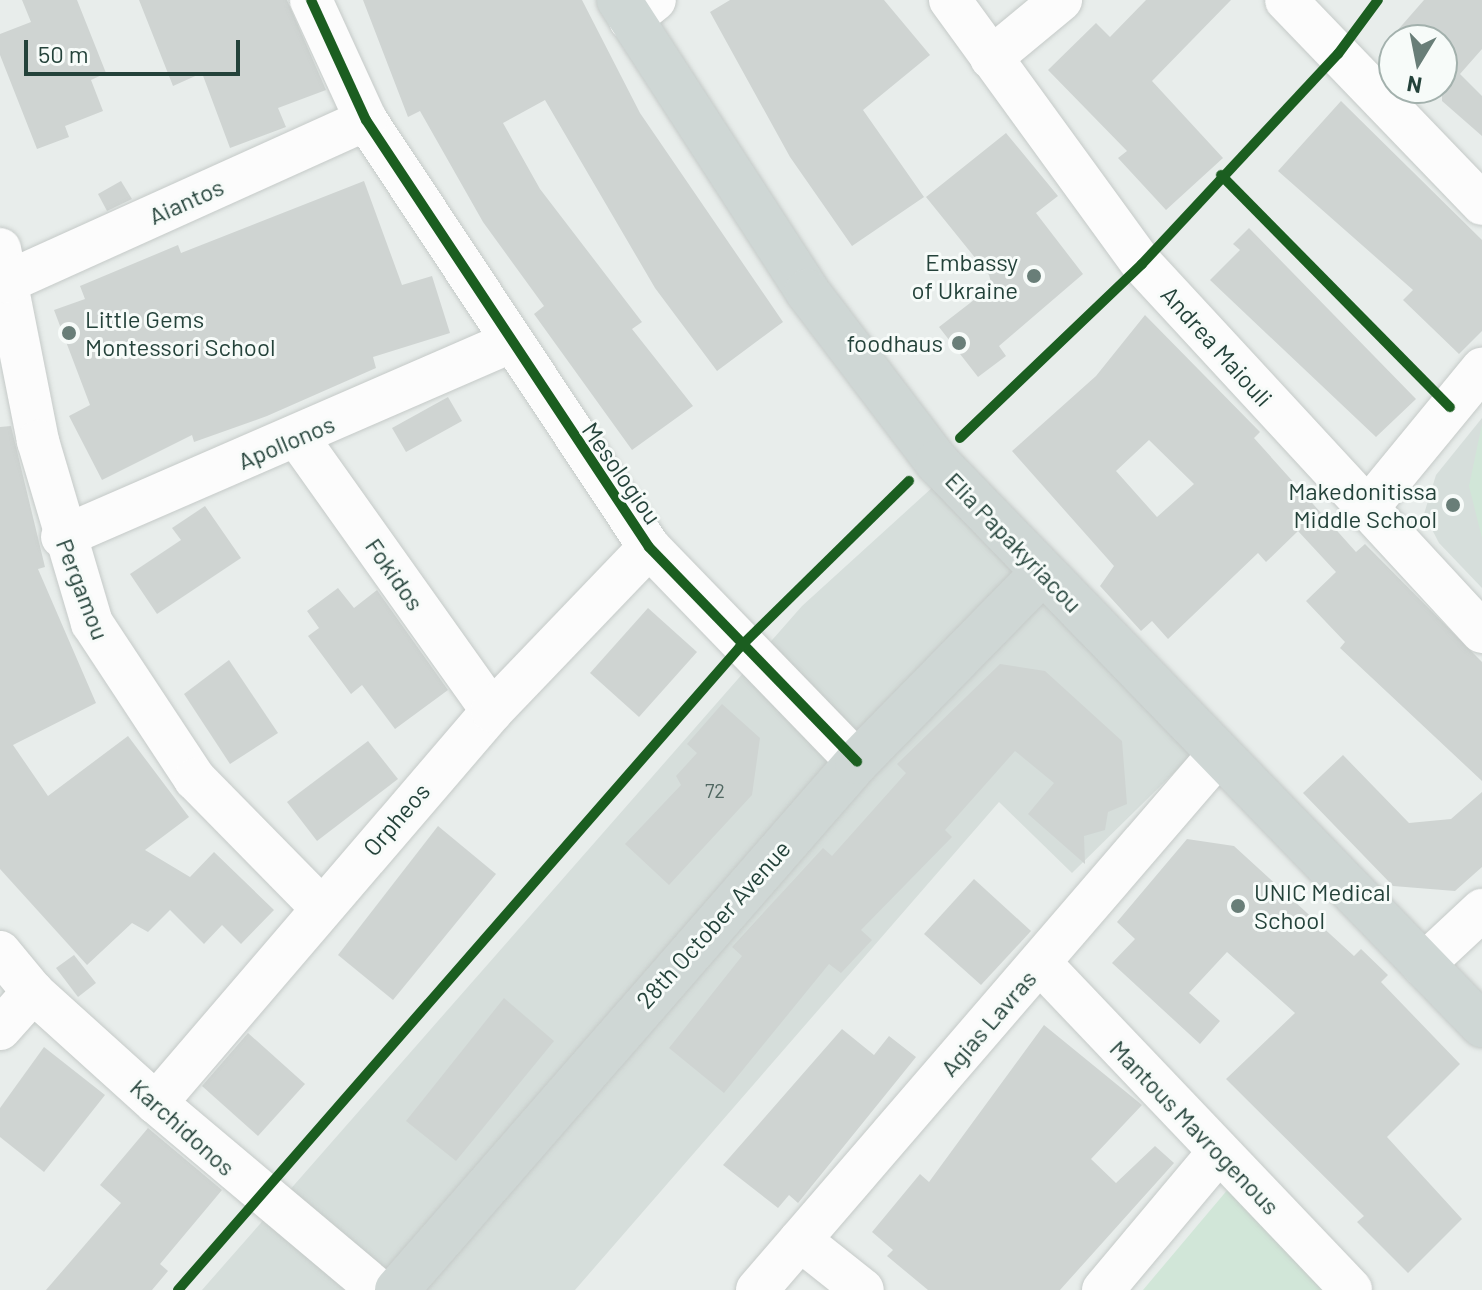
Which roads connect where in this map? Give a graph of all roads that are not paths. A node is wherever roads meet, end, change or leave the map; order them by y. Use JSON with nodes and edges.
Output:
{"nodes":[{"id":1,"x":311,"y":0,"type":"edge"},
{"id":2,"x":950,"y":0,"type":"edge"},
{"id":3,"x":1061,"y":0,"type":"edge"},
{"id":4,"x":1286,"y":0,"type":"edge"},
{"id":5,"x":635,"y":7,"type":"edge"},
{"id":6,"x":991,"y":58,"type":"junction"},
{"id":7,"x":366,"y":120,"type":"junction"},
{"id":8,"x":1482,"y":204,"type":"edge"},
{"id":9,"x":4,"y":265,"type":"edge"},
{"id":10,"x":508,"y":343,"type":"junction"},
{"id":11,"x":1482,"y":369,"type":"edge"},
{"id":12,"x":298,"y":438,"type":"junction"},
{"id":13,"x":1366,"y":510,"type":"junction"},
{"id":14,"x":62,"y":537,"type":"junction"},
{"id":15,"x":649,"y":547,"type":"junction"},
{"id":16,"x":1043,"y":572,"type":"junction"},
{"id":17,"x":1482,"y":632,"type":"edge"},
{"id":18,"x":492,"y":711,"type":"junction"},
{"id":19,"x":1218,"y":755,"type":"junction"},
{"id":20,"x":857,"y":762,"type":"junction"},
{"id":21,"x":320,"y":906,"type":"junction"},
{"id":22,"x":1482,"y":910,"type":"edge"},
{"id":23,"x":0,"y":952,"type":"edge"},
{"id":24,"x":1040,"y":963,"type":"junction"},
{"id":25,"x":1423,"y":965,"type":"junction"},
{"id":26,"x":33,"y":992,"type":"junction"},
{"id":27,"x":1482,"y":1025,"type":"edge"},
{"id":28,"x":0,"y":1029,"type":"edge"},
{"id":29,"x":156,"y":1103,"type":"junction"},
{"id":30,"x":1219,"y":1152,"type":"junction"},
{"id":31,"x":800,"y":1240,"type":"junction"},
{"id":32,"x":378,"y":1290,"type":"edge"},
{"id":33,"x":397,"y":1290,"type":"edge"},
{"id":34,"x":757,"y":1290,"type":"edge"},
{"id":35,"x":863,"y":1290,"type":"edge"},
{"id":36,"x":1103,"y":1290,"type":"edge"},
{"id":37,"x":1351,"y":1290,"type":"edge"}],
"edges":[{"from":1,"to":7,"type":"street","name":"Mesologiou"},
{"from":2,"to":6,"type":"street","name":"Andrea Maiouli"},
{"from":3,"to":6,"type":"street"},
{"from":4,"to":8,"type":"street"},
{"from":5,"to":16,"type":"main road","name":"Elia Papakyriacou"},
{"from":6,"to":13,"type":"street","name":"Andrea Maiouli"},
{"from":7,"to":9,"type":"street","name":"Aiantos"},
{"from":7,"to":10,"type":"street","name":"Mesologiou"},
{"from":9,"to":14,"type":"street","name":"Pergamou"},
{"from":10,"to":12,"type":"street","name":"Apollonos"},
{"from":10,"to":15,"type":"street","name":"Mesologiou"},
{"from":11,"to":13,"type":"street"},
{"from":12,"to":14,"type":"street","name":"Apollonos"},
{"from":12,"to":18,"type":"street","name":"Fokidos"},
{"from":13,"to":17,"type":"street","name":"Andrea Maiouli"},
{"from":14,"to":21,"type":"street","name":"Pergamou"},
{"from":15,"to":18,"type":"street","name":"Orpheos"},
{"from":15,"to":20,"type":"street","name":"Mesologiou"},
{"from":16,"to":19,"type":"main road","name":"Elia Papakyriacou"},
{"from":16,"to":20,"type":"main road","name":"28th October Avenue"},
{"from":18,"to":21,"type":"street","name":"Orpheos"},
{"from":19,"to":24,"type":"street","name":"Agias Lavras"},
{"from":19,"to":25,"type":"main road","name":"Elia Papakyriacou"},
{"from":20,"to":33,"type":"main road","name":"28th October Avenue"},
{"from":21,"to":29,"type":"street","name":"Orpheos"},
{"from":22,"to":25,"type":"street"},
{"from":23,"to":26,"type":"street","name":"Karchidonos"},
{"from":24,"to":30,"type":"street","name":"Mantous Mavrogenous"},
{"from":24,"to":31,"type":"street","name":"Agias Lavras"},
{"from":25,"to":27,"type":"main road","name":"Elia Papakyriacou"},
{"from":26,"to":28,"type":"street"},
{"from":26,"to":29,"type":"street","name":"Karchidonos"},
{"from":29,"to":32,"type":"street","name":"Karchidonos"},
{"from":30,"to":36,"type":"street"},
{"from":30,"to":37,"type":"street","name":"Mantous Mavrogenous"},
{"from":31,"to":34,"type":"street","name":"Agias Lavras"},
{"from":31,"to":35,"type":"street"}]}
